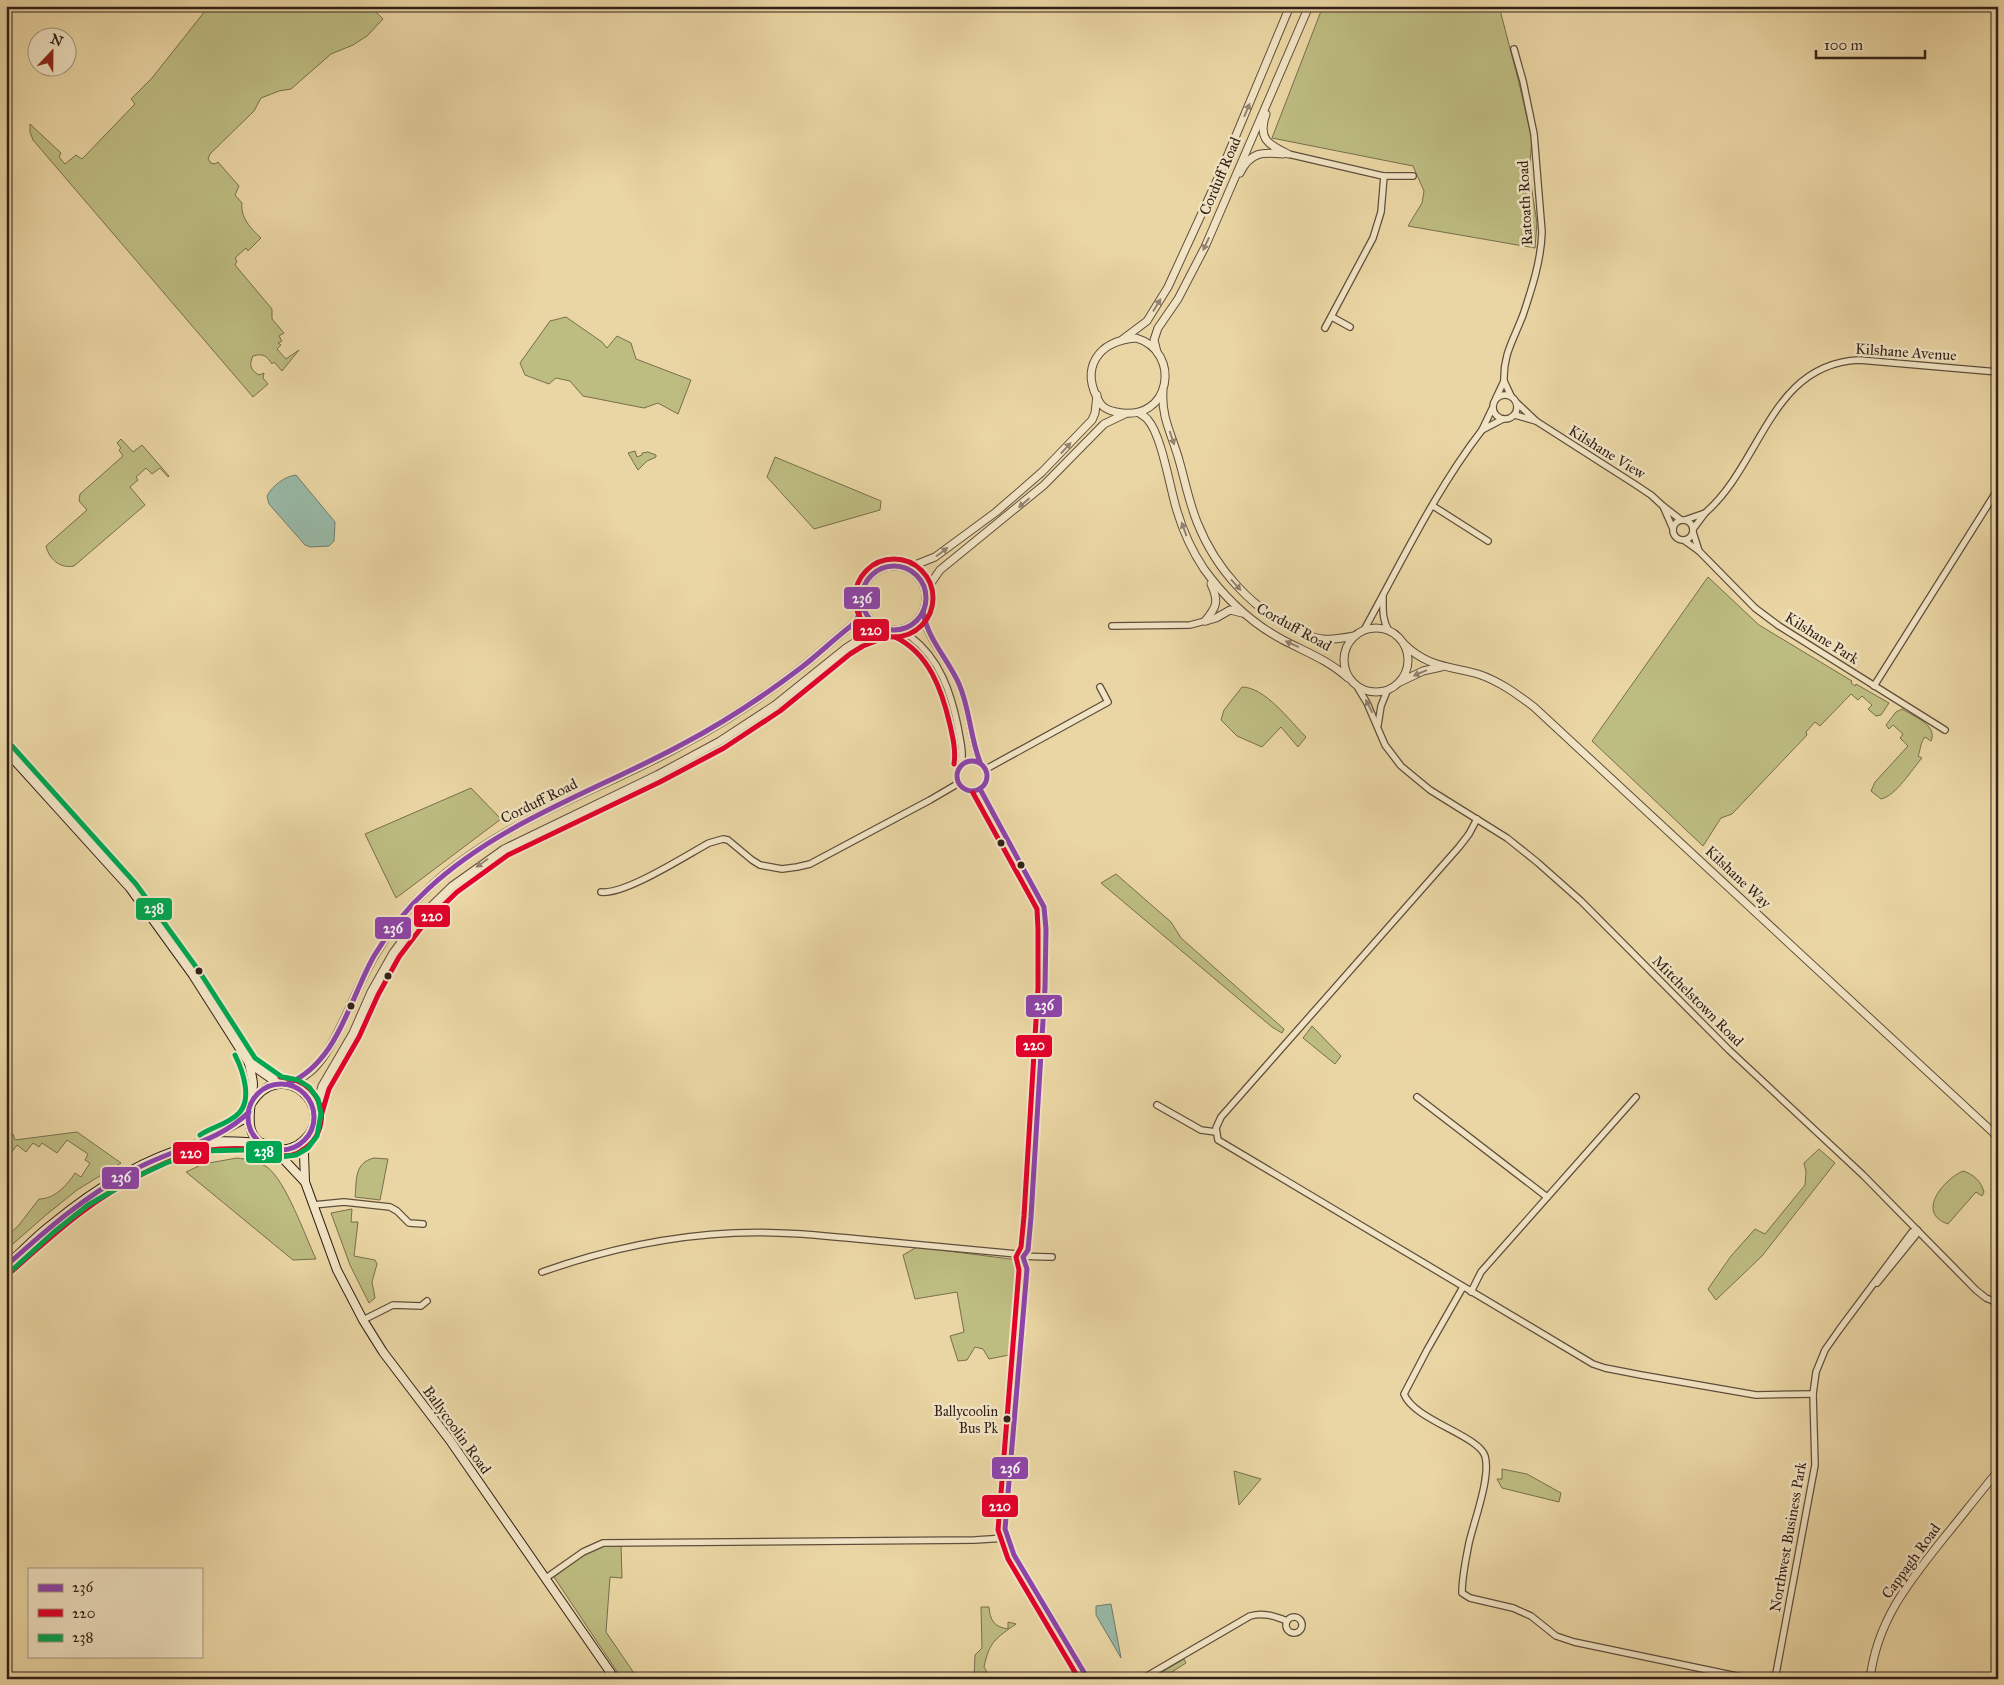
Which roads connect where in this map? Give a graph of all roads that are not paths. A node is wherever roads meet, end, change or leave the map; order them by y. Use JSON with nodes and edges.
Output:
{"nodes":[{"id":1,"x":1290,"y":6,"type":"edge"},
{"id":2,"x":1309,"y":6,"type":"edge"},
{"id":3,"x":1290,"y":48,"type":"junction"},
{"id":4,"x":1514,"y":49,"type":"dead end"},
{"id":5,"x":1288,"y":154,"type":"junction"},
{"id":6,"x":1384,"y":176,"type":"junction"},
{"id":7,"x":1414,"y":176,"type":"dead end"},
{"id":8,"x":1220,"y":213,"type":"junction"},
{"id":9,"x":1332,"y":316,"type":"junction"},
{"id":10,"x":1350,"y":327,"type":"dead end"},
{"id":11,"x":1325,"y":328,"type":"dead end"},
{"id":12,"x":1123,"y":339,"type":"junction"},
{"id":13,"x":1157,"y":352,"type":"junction"},
{"id":14,"x":1998,"y":372,"type":"edge"},
{"id":15,"x":1504,"y":381,"type":"junction"},
{"id":16,"x":1163,"y":391,"type":"junction"},
{"id":17,"x":1097,"y":395,"type":"junction"},
{"id":18,"x":1511,"y":396,"type":"junction"},
{"id":19,"x":1496,"y":398,"type":"junction"},
{"id":20,"x":1517,"y":403,"type":"junction"},
{"id":21,"x":1492,"y":409,"type":"junction"},
{"id":22,"x":1139,"y":413,"type":"junction"},
{"id":23,"x":1125,"y":414,"type":"junction"},
{"id":24,"x":1514,"y":415,"type":"junction"},
{"id":25,"x":1503,"y":419,"type":"junction"},
{"id":26,"x":1536,"y":421,"type":"junction"},
{"id":27,"x":1482,"y":430,"type":"junction"},
{"id":28,"x":1998,"y":489,"type":"edge"},
{"id":29,"x":1433,"y":506,"type":"junction"},
{"id":30,"x":1663,"y":506,"type":"junction"},
{"id":31,"x":1705,"y":513,"type":"junction"},
{"id":32,"x":1683,"y":520,"type":"junction"},
{"id":33,"x":1673,"y":529,"type":"junction"},
{"id":34,"x":1693,"y":530,"type":"junction"},
{"id":35,"x":1685,"y":540,"type":"junction"},
{"id":36,"x":1488,"y":541,"type":"dead end"},
{"id":37,"x":1699,"y":551,"type":"junction"},
{"id":38,"x":896,"y":566,"type":"junction"},
{"id":39,"x":1204,"y":570,"type":"junction"},
{"id":40,"x":1383,"y":595,"type":"junction"},
{"id":41,"x":926,"y":597,"type":"junction"},
{"id":42,"x":863,"y":604,"type":"junction"},
{"id":43,"x":923,"y":612,"type":"junction"},
{"id":44,"x":1244,"y":615,"type":"junction"},
{"id":45,"x":1205,"y":621,"type":"junction"},
{"id":46,"x":1112,"y":626,"type":"dead end"},
{"id":47,"x":886,"y":629,"type":"junction"},
{"id":48,"x":898,"y":630,"type":"junction"},
{"id":49,"x":1364,"y":630,"type":"junction"},
{"id":50,"x":1389,"y":631,"type":"junction"},
{"id":51,"x":1354,"y":636,"type":"junction"},
{"id":52,"x":1404,"y":644,"type":"junction"},
{"id":53,"x":1441,"y":667,"type":"junction"},
{"id":54,"x":1348,"y":678,"type":"junction"},
{"id":55,"x":1400,"y":682,"type":"junction"},
{"id":56,"x":1874,"y":686,"type":"junction"},
{"id":57,"x":1100,"y":687,"type":"dead end"},
{"id":58,"x":1358,"y":688,"type":"junction"},
{"id":59,"x":1387,"y":691,"type":"junction"},
{"id":60,"x":1378,"y":726,"type":"junction"},
{"id":61,"x":1945,"y":730,"type":"dead end"},
{"id":62,"x":6,"y":751,"type":"edge"},
{"id":63,"x":980,"y":762,"type":"junction"},
{"id":64,"x":961,"y":765,"type":"junction"},
{"id":65,"x":986,"y":769,"type":"junction"},
{"id":66,"x":959,"y":782,"type":"junction"},
{"id":67,"x":980,"y":789,"type":"junction"},
{"id":68,"x":1477,"y":819,"type":"junction"},
{"id":69,"x":601,"y":892,"type":"dead end"},
{"id":70,"x":1045,"y":967,"type":"dead end"},
{"id":71,"x":249,"y":1063,"type":"junction"},
{"id":72,"x":283,"y":1084,"type":"junction"},
{"id":73,"x":1417,"y":1097,"type":"dead end"},
{"id":74,"x":1636,"y":1097,"type":"dead end"},
{"id":75,"x":1156,"y":1105,"type":"dead end"},
{"id":76,"x":250,"y":1108,"type":"junction"},
{"id":77,"x":314,"y":1114,"type":"junction"},
{"id":78,"x":1216,"y":1132,"type":"junction"},
{"id":79,"x":1998,"y":1137,"type":"edge"},
{"id":80,"x":307,"y":1138,"type":"junction"},
{"id":81,"x":262,"y":1143,"type":"junction"},
{"id":82,"x":198,"y":1144,"type":"junction"},
{"id":83,"x":274,"y":1149,"type":"junction"},
{"id":84,"x":305,"y":1182,"type":"junction"},
{"id":85,"x":1547,"y":1197,"type":"junction"},
{"id":86,"x":313,"y":1205,"type":"junction"},
{"id":87,"x":424,"y":1224,"type":"dead end"},
{"id":88,"x":1917,"y":1230,"type":"junction"},
{"id":89,"x":1023,"y":1257,"type":"junction"},
{"id":90,"x":1052,"y":1257,"type":"dead end"},
{"id":91,"x":6,"y":1266,"type":"edge"},
{"id":92,"x":542,"y":1272,"type":"dead end"},
{"id":93,"x":1464,"y":1287,"type":"junction"},
{"id":94,"x":1471,"y":1292,"type":"junction"},
{"id":95,"x":427,"y":1301,"type":"dead end"},
{"id":96,"x":1998,"y":1303,"type":"edge"},
{"id":97,"x":363,"y":1320,"type":"junction"},
{"id":98,"x":1812,"y":1394,"type":"junction"},
{"id":99,"x":1998,"y":1471,"type":"edge"},
{"id":100,"x":1006,"y":1538,"type":"junction"},
{"id":101,"x":546,"y":1578,"type":"junction"},
{"id":102,"x":1287,"y":1621,"type":"dead end"},
{"id":103,"x":615,"y":1679,"type":"edge"},
{"id":104,"x":1088,"y":1679,"type":"edge"},
{"id":105,"x":1142,"y":1679,"type":"edge"},
{"id":106,"x":1751,"y":1679,"type":"edge"},
{"id":107,"x":1775,"y":1679,"type":"edge"},
{"id":108,"x":1870,"y":1679,"type":"edge"}],
"edges":[{"from":12,"to":1,"type":"street","name":"Corduff Road","one_way":true},
{"from":2,"to":3,"type":"street","name":"Corduff Road"},
{"from":3,"to":5,"type":"street"},
{"from":3,"to":8,"type":"street","name":"Corduff Road"},
{"from":4,"to":15,"type":"street","name":"Ratoath Road"},
{"from":5,"to":6,"type":"street"},
{"from":5,"to":8,"type":"street"},
{"from":6,"to":7,"type":"street"},
{"from":6,"to":9,"type":"street"},
{"from":8,"to":13,"type":"street","name":"Corduff Road","one_way":true},
{"from":9,"to":10,"type":"street"},
{"from":9,"to":11,"type":"street"},
{"from":12,"to":13,"type":"street"},
{"from":12,"to":17,"type":"street"},
{"from":13,"to":16,"type":"street"},
{"from":14,"to":31,"type":"street","name":"Kilshane Avenue"},
{"from":15,"to":18,"type":"street","name":"Ratoath Road"},
{"from":15,"to":19,"type":"street","name":"Ratoath Road"},
{"from":16,"to":22,"type":"street"},
{"from":16,"to":51,"type":"street","name":"Corduff Road","one_way":true},
{"from":17,"to":23,"type":"street"},
{"from":38,"to":17,"type":"street","one_way":true},
{"from":18,"to":19,"type":"street"},
{"from":18,"to":20,"type":"street"},
{"from":19,"to":21,"type":"street"},
{"from":20,"to":24,"type":"street"},
{"from":20,"to":26,"type":"street","name":"Kilshane View"},
{"from":21,"to":25,"type":"street"},
{"from":21,"to":27,"type":"street"},
{"from":22,"to":23,"type":"street"},
{"from":39,"to":22,"type":"street","name":"Corduff Road","one_way":true},
{"from":23,"to":41,"type":"street","one_way":true},
{"from":24,"to":25,"type":"street"},
{"from":24,"to":26,"type":"street","name":"Kilshane View"},
{"from":25,"to":27,"type":"street"},
{"from":26,"to":30,"type":"street","name":"Kilshane View"},
{"from":27,"to":29,"type":"street"},
{"from":28,"to":56,"type":"street"},
{"from":29,"to":36,"type":"street"},
{"from":29,"to":40,"type":"street"},
{"from":30,"to":32,"type":"street","name":"Kilshane View"},
{"from":30,"to":33,"type":"street","name":"Kilshane View"},
{"from":31,"to":32,"type":"street","name":"Kilshane Avenue"},
{"from":31,"to":34,"type":"street","name":"Kilshane Avenue"},
{"from":32,"to":33,"type":"street"},
{"from":32,"to":34,"type":"street"},
{"from":33,"to":35,"type":"street"},
{"from":34,"to":35,"type":"street"},
{"from":34,"to":37,"type":"street","name":"Kilshane Park"},
{"from":35,"to":37,"type":"street","name":"Kilshane Park"},
{"from":37,"to":56,"type":"street","name":"Kilshane Park"},
{"from":38,"to":41,"type":"street"},
{"from":38,"to":42,"type":"street"},
{"from":39,"to":44,"type":"street","name":"Corduff Road"},
{"from":39,"to":45,"type":"street"},
{"from":40,"to":49,"type":"street"},
{"from":40,"to":50,"type":"street"},
{"from":41,"to":43,"type":"street"},
{"from":42,"to":47,"type":"street"},
{"from":42,"to":72,"type":"street","name":"Corduff Road"},
{"from":43,"to":48,"type":"street"},
{"from":43,"to":63,"type":"street"},
{"from":44,"to":45,"type":"street"},
{"from":54,"to":44,"type":"street","name":"Corduff Road","one_way":true},
{"from":45,"to":46,"type":"street"},
{"from":47,"to":48,"type":"street"},
{"from":47,"to":77,"type":"street","name":"Corduff Road","one_way":true},
{"from":48,"to":64,"type":"street"},
{"from":49,"to":50,"type":"street"},
{"from":49,"to":51,"type":"street"},
{"from":50,"to":52,"type":"street"},
{"from":51,"to":54,"type":"street"},
{"from":52,"to":53,"type":"street","name":"Kilshane Way"},
{"from":52,"to":55,"type":"street"},
{"from":53,"to":55,"type":"street","name":"Kilshane Way","one_way":true},
{"from":53,"to":79,"type":"street","name":"Kilshane Way"},
{"from":54,"to":58,"type":"street"},
{"from":55,"to":59,"type":"street"},
{"from":56,"to":61,"type":"street","name":"Kilshane Park"},
{"from":57,"to":65,"type":"street"},
{"from":58,"to":59,"type":"street"},
{"from":60,"to":58,"type":"street","name":"Mitchelstown Road","one_way":true},
{"from":59,"to":60,"type":"street"},
{"from":60,"to":68,"type":"street","name":"Mitchelstown Road"},
{"from":62,"to":71,"type":"main road"},
{"from":63,"to":64,"type":"street"},
{"from":63,"to":65,"type":"street"},
{"from":64,"to":66,"type":"street"},
{"from":65,"to":67,"type":"street"},
{"from":66,"to":67,"type":"street"},
{"from":66,"to":69,"type":"street"},
{"from":67,"to":70,"type":"street"},
{"from":68,"to":78,"type":"street"},
{"from":68,"to":88,"type":"street","name":"Mitchelstown Road"},
{"from":71,"to":72,"type":"main road"},
{"from":71,"to":76,"type":"main road"},
{"from":72,"to":76,"type":"main road"},
{"from":72,"to":77,"type":"main road"},
{"from":73,"to":85,"type":"street"},
{"from":74,"to":85,"type":"street"},
{"from":75,"to":78,"type":"street"},
{"from":76,"to":81,"type":"main road"},
{"from":76,"to":82,"type":"main road"},
{"from":77,"to":80,"type":"main road"},
{"from":78,"to":93,"type":"street"},
{"from":80,"to":83,"type":"main road"},
{"from":80,"to":84,"type":"main road","name":"Ballycoolin Road"},
{"from":81,"to":82,"type":"main road"},
{"from":81,"to":83,"type":"main road"},
{"from":82,"to":91,"type":"main road"},
{"from":83,"to":84,"type":"main road","name":"Ballycoolin Road"},
{"from":84,"to":86,"type":"main road","name":"Ballycoolin Road"},
{"from":85,"to":94,"type":"street"},
{"from":86,"to":87,"type":"street"},
{"from":86,"to":97,"type":"main road","name":"Ballycoolin Road"},
{"from":88,"to":96,"type":"street","name":"Mitchelstown Road"},
{"from":88,"to":98,"type":"street","name":"Northwest Business Park"},
{"from":89,"to":90,"type":"street"},
{"from":89,"to":92,"type":"street"},
{"from":89,"to":100,"type":"street"},
{"from":93,"to":94,"type":"street"},
{"from":93,"to":106,"type":"street"},
{"from":94,"to":98,"type":"street"},
{"from":95,"to":97,"type":"street"},
{"from":97,"to":101,"type":"main road","name":"Ballycoolin Road"},
{"from":98,"to":107,"type":"street","name":"Northwest Business Park"},
{"from":99,"to":108,"type":"street","name":"Cappagh Road"},
{"from":100,"to":101,"type":"street"},
{"from":100,"to":104,"type":"street"},
{"from":101,"to":103,"type":"main road","name":"Ballycoolin Road"},
{"from":102,"to":105,"type":"street"}]}
